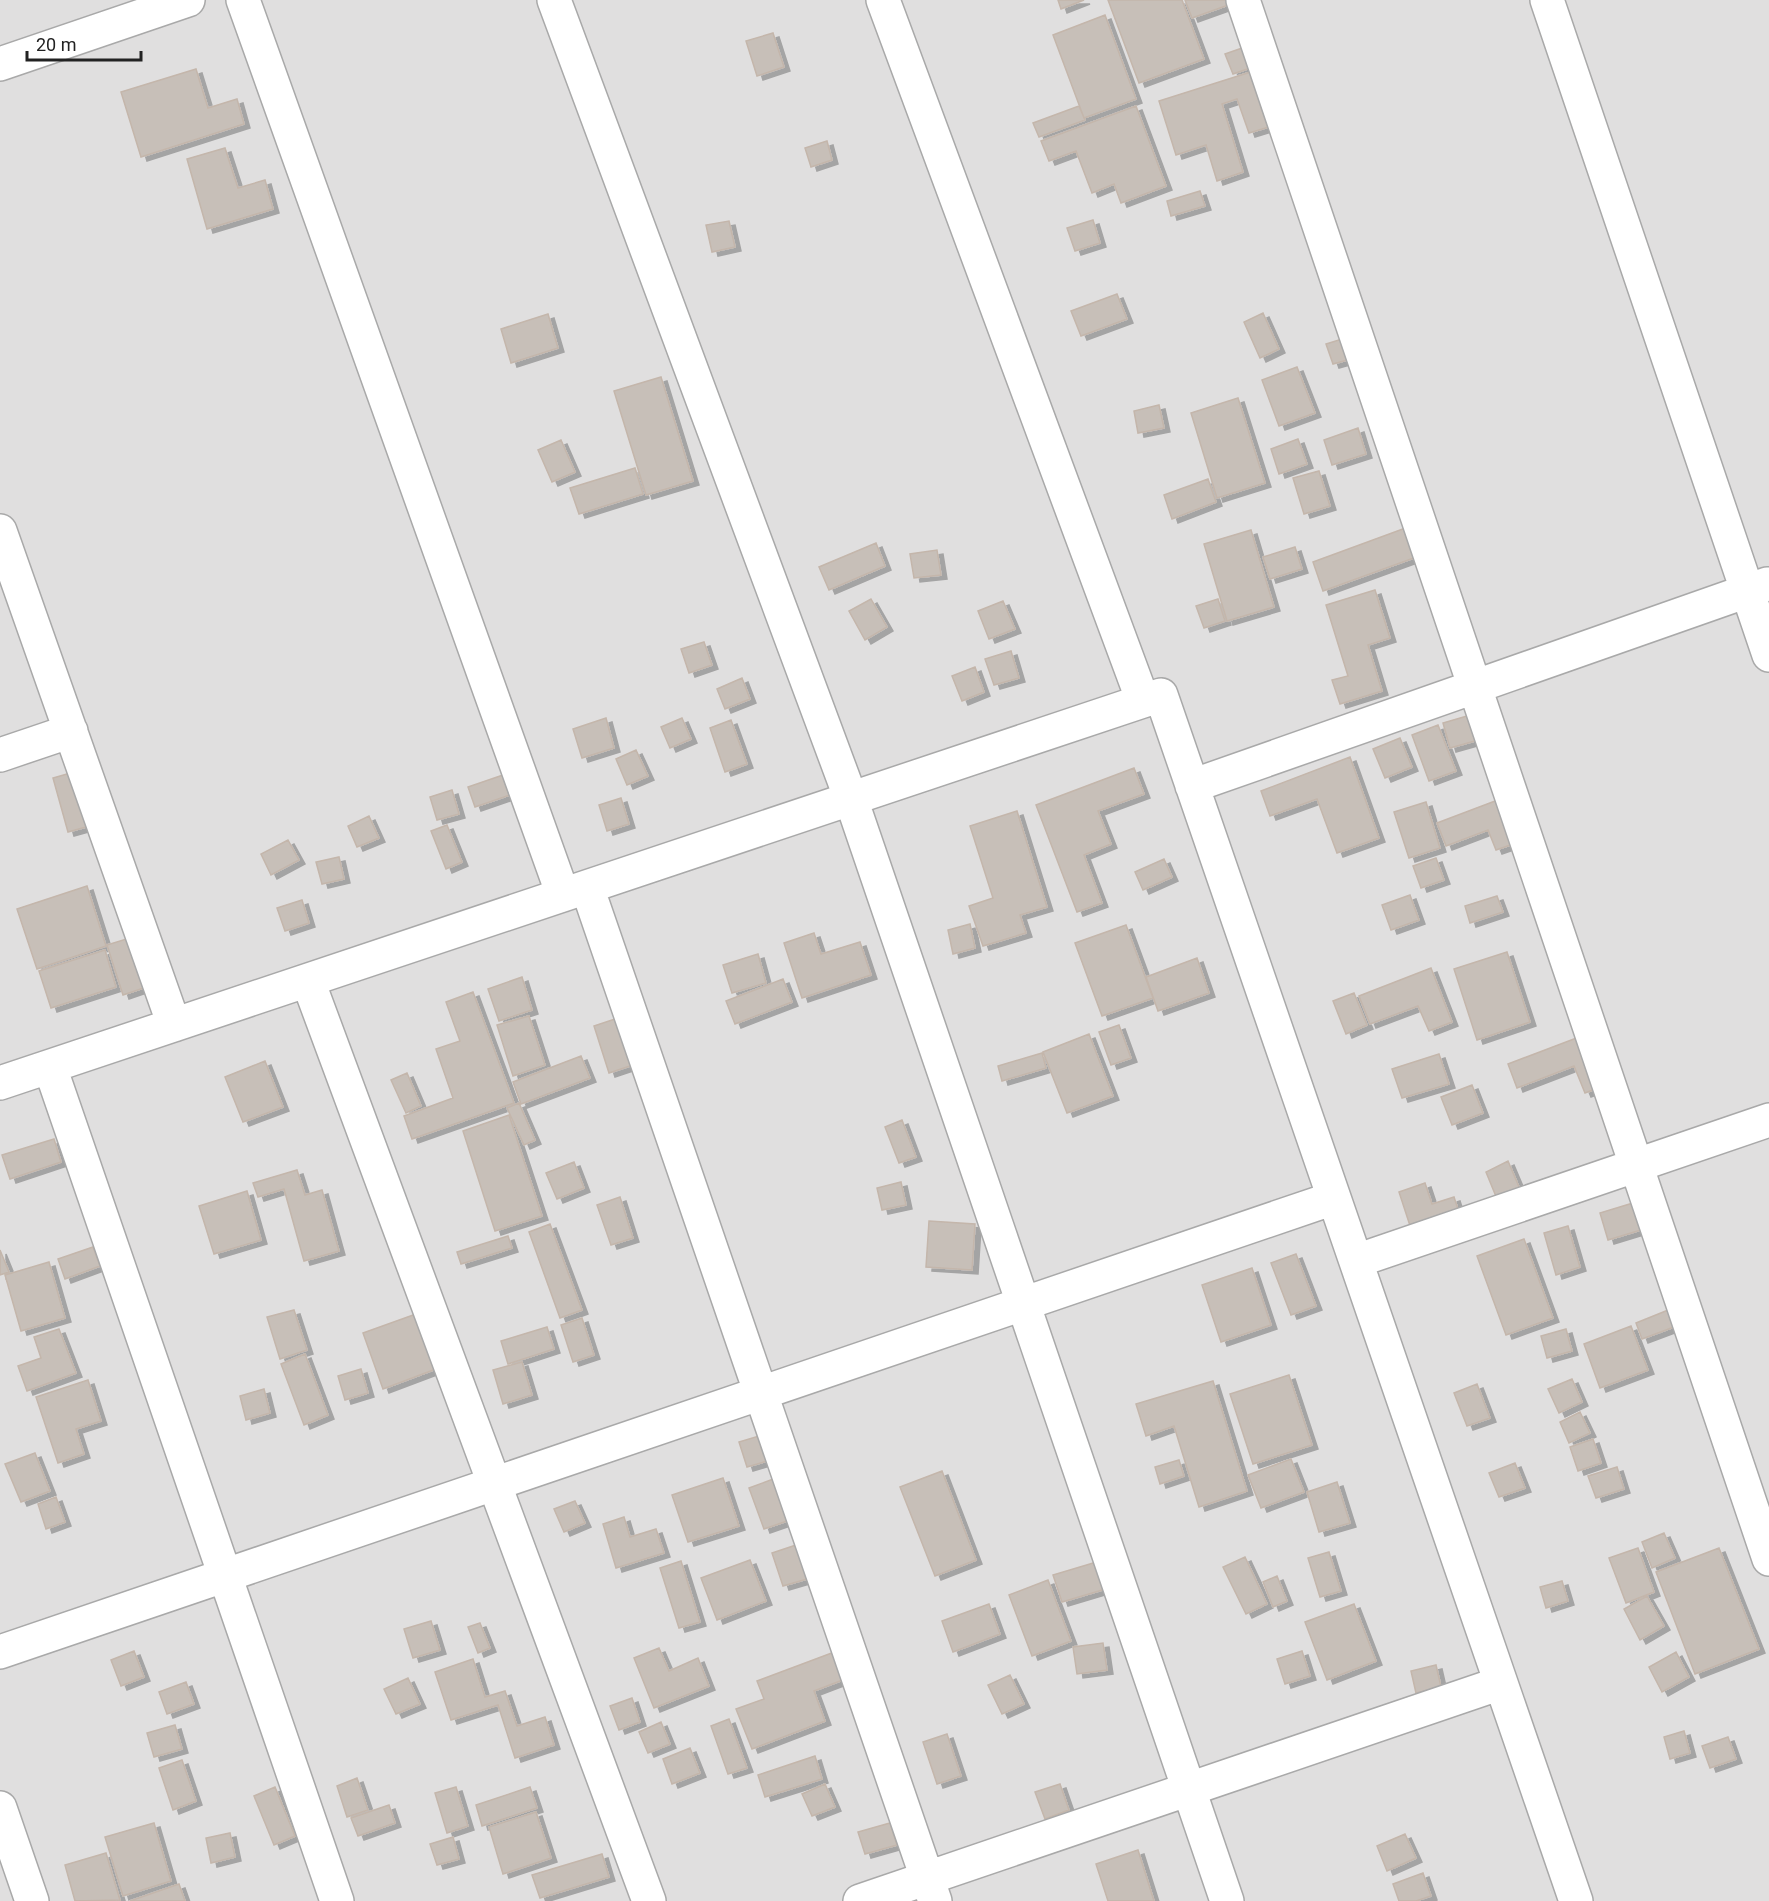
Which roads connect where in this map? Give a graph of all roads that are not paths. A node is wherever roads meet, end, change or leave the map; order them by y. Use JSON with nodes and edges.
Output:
{"nodes":[{"id":1,"x":188,"y":0,"type":"edge"},
{"id":2,"x":243,"y":0,"type":"edge"},
{"id":3,"x":554,"y":0,"type":"edge"},
{"id":4,"x":883,"y":0,"type":"edge"},
{"id":5,"x":1243,"y":0,"type":"edge"},
{"id":6,"x":1547,"y":0,"type":"edge"},
{"id":7,"x":0,"y":64,"type":"edge"},
{"id":8,"x":0,"y":531,"type":"edge"},
{"id":9,"x":1758,"y":588,"type":"edge"},
{"id":10,"x":1769,"y":656,"type":"edge"},
{"id":11,"x":1474,"y":687,"type":"junction"},
{"id":12,"x":1143,"y":701,"type":"junction"},
{"id":13,"x":71,"y":731,"type":"junction"},
{"id":14,"x":0,"y":755,"type":"edge"},
{"id":15,"x":1192,"y":786,"type":"junction"},
{"id":16,"x":851,"y":799,"type":"junction"},
{"id":17,"x":575,"y":891,"type":"junction"},
{"id":18,"x":308,"y":981,"type":"junction"},
{"id":19,"x":174,"y":1025,"type":"junction"},
{"id":20,"x":50,"y":1067,"type":"junction"},
{"id":21,"x":0,"y":1083,"type":"edge"},
{"id":22,"x":1769,"y":1120,"type":"edge"},
{"id":23,"x":1636,"y":1165,"type":"junction"},
{"id":24,"x":1334,"y":1198,"type":"junction"},
{"id":25,"x":1356,"y":1261,"type":"junction"},
{"id":26,"x":1024,"y":1304,"type":"junction"},
{"id":27,"x":761,"y":1393,"type":"junction"},
{"id":28,"x":495,"y":1484,"type":"junction"},
{"id":29,"x":1769,"y":1559,"type":"edge"},
{"id":30,"x":226,"y":1576,"type":"junction"},
{"id":31,"x":0,"y":1652,"type":"edge"},
{"id":32,"x":1501,"y":1683,"type":"junction"},
{"id":33,"x":1189,"y":1789,"type":"junction"},
{"id":34,"x":0,"y":1808,"type":"edge"},
{"id":35,"x":931,"y":1889,"type":"edge"},
{"id":36,"x":32,"y":1901,"type":"edge"},
{"id":37,"x":337,"y":1901,"type":"edge"},
{"id":38,"x":649,"y":1901,"type":"edge"},
{"id":39,"x":860,"y":1901,"type":"edge"},
{"id":40,"x":1227,"y":1901,"type":"edge"},
{"id":41,"x":1576,"y":1901,"type":"edge"}],
"edges":[{"from":1,"to":7,"type":"street"},
{"from":2,"to":17,"type":"street"},
{"from":3,"to":16,"type":"street"},
{"from":4,"to":12,"type":"street"},
{"from":5,"to":11,"type":"street"},
{"from":6,"to":9,"type":"street"},
{"from":8,"to":13,"type":"street"},
{"from":9,"to":10,"type":"street"},
{"from":9,"to":11,"type":"street"},
{"from":11,"to":15,"type":"street"},
{"from":11,"to":23,"type":"street"},
{"from":12,"to":15,"type":"street"},
{"from":12,"to":16,"type":"street"},
{"from":13,"to":14,"type":"street"},
{"from":13,"to":19,"type":"street"},
{"from":15,"to":24,"type":"street"},
{"from":16,"to":17,"type":"street"},
{"from":16,"to":26,"type":"street"},
{"from":17,"to":18,"type":"street"},
{"from":17,"to":27,"type":"street"},
{"from":18,"to":19,"type":"street"},
{"from":18,"to":28,"type":"street"},
{"from":19,"to":20,"type":"street"},
{"from":20,"to":21,"type":"street"},
{"from":20,"to":30,"type":"street"},
{"from":22,"to":23,"type":"street"},
{"from":23,"to":25,"type":"street"},
{"from":23,"to":29,"type":"street"},
{"from":24,"to":25,"type":"street"},
{"from":24,"to":26,"type":"street"},
{"from":25,"to":32,"type":"street"},
{"from":26,"to":27,"type":"street"},
{"from":26,"to":33,"type":"street"},
{"from":27,"to":28,"type":"street"},
{"from":27,"to":35,"type":"street"},
{"from":28,"to":30,"type":"street"},
{"from":28,"to":38,"type":"street"},
{"from":30,"to":31,"type":"street"},
{"from":30,"to":37,"type":"street"},
{"from":32,"to":33,"type":"street"},
{"from":32,"to":41,"type":"street"},
{"from":33,"to":35,"type":"street"},
{"from":33,"to":40,"type":"street"},
{"from":34,"to":36,"type":"street"},
{"from":35,"to":39,"type":"street"}]}
